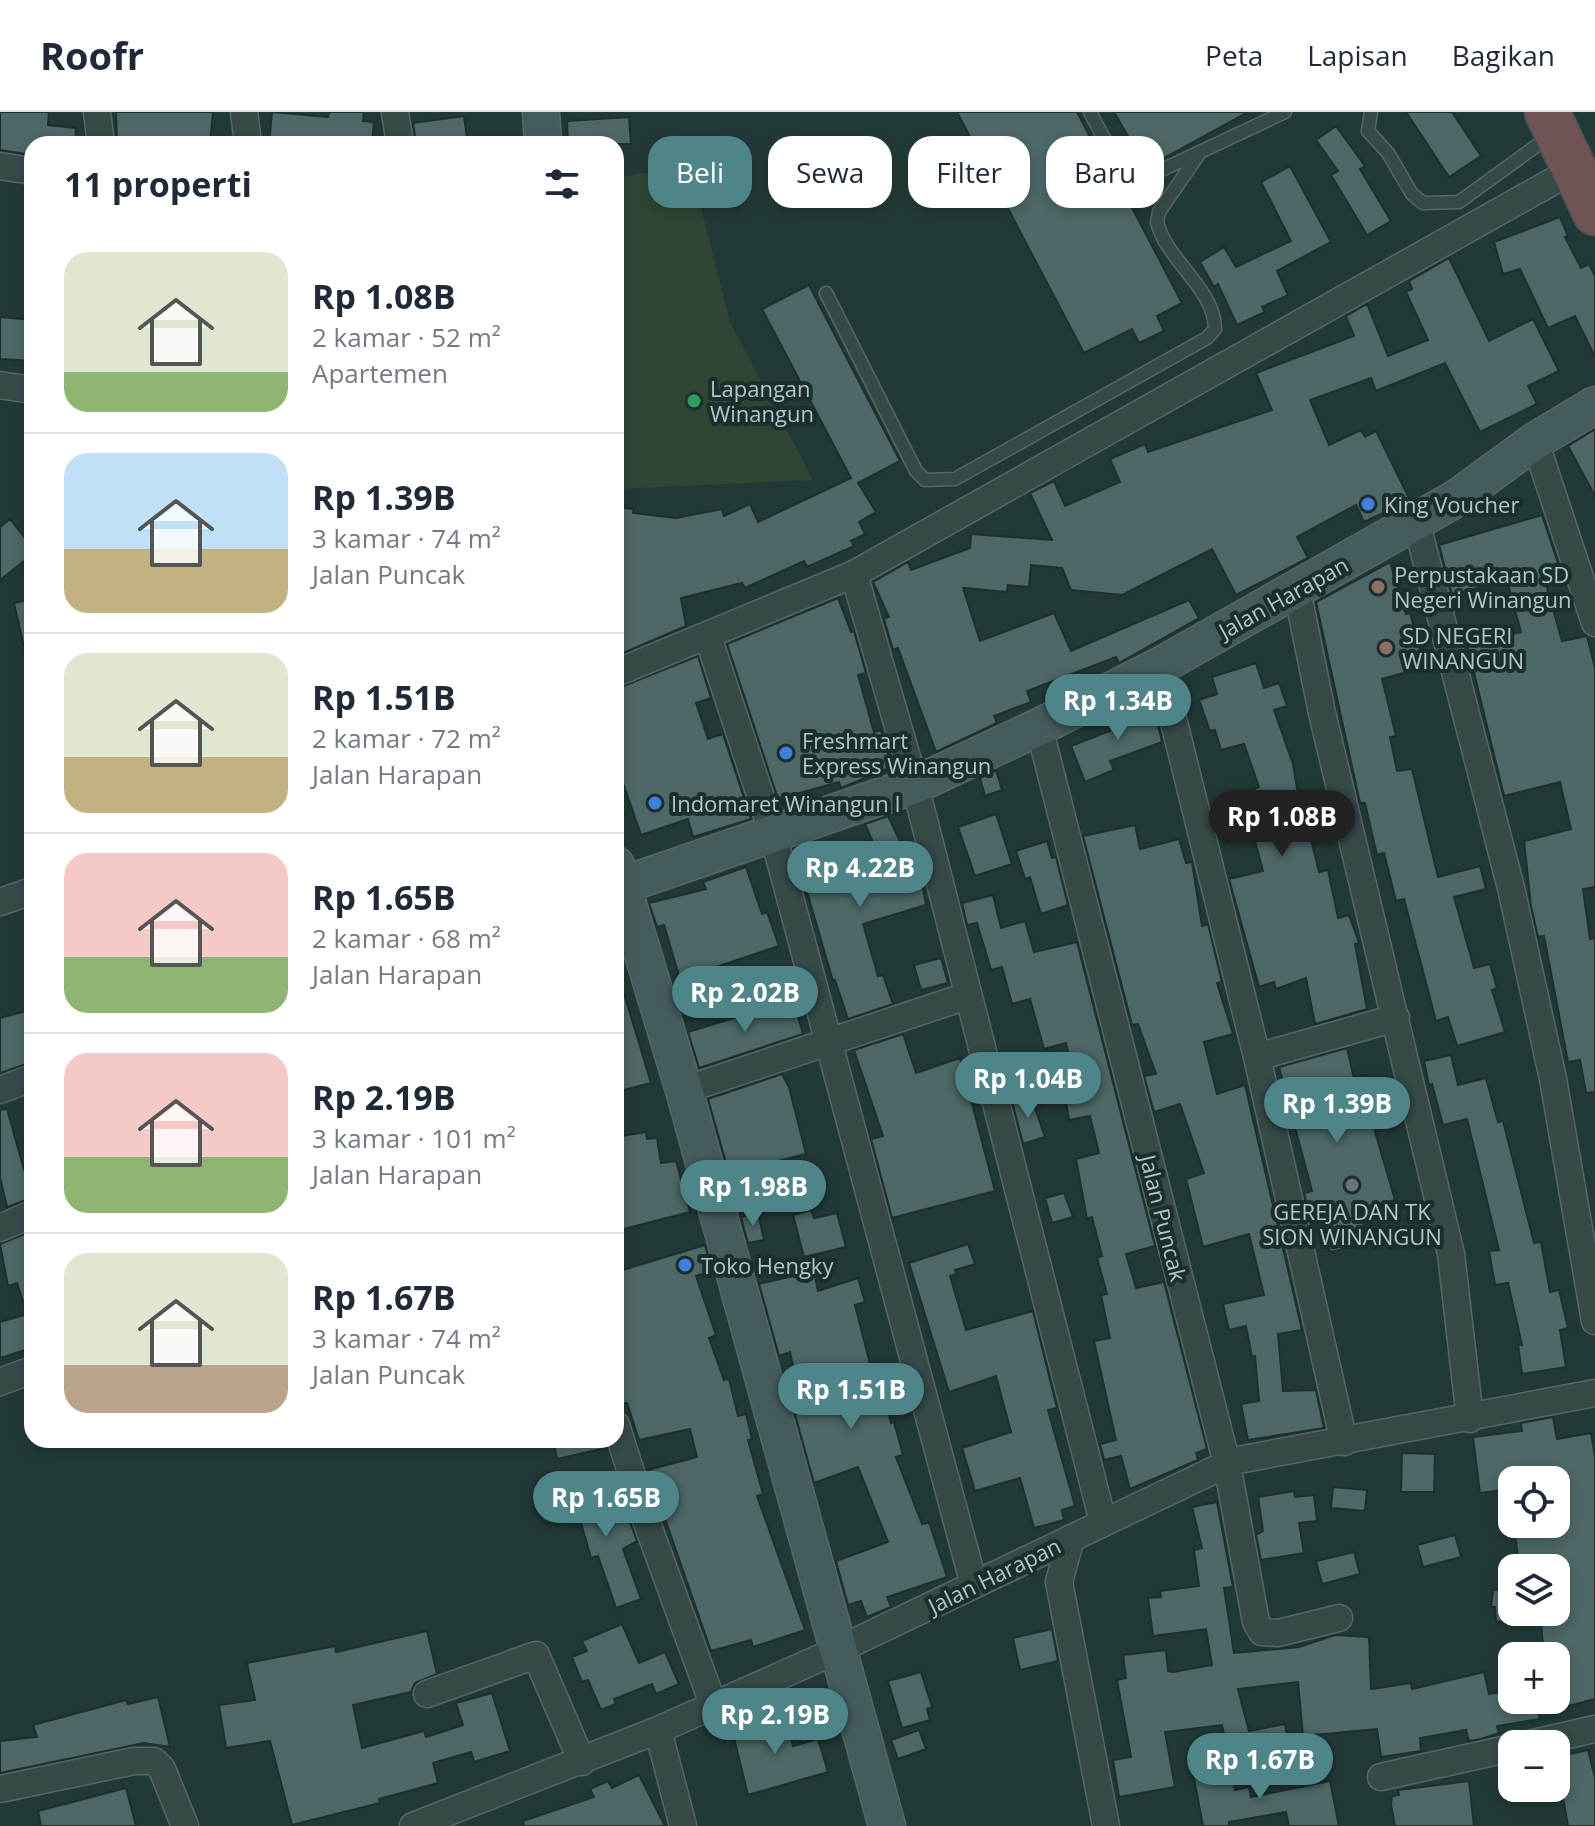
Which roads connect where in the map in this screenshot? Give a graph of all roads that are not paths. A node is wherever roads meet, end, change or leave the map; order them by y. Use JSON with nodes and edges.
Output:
{"nodes":[{"id":1,"x":97,"y":112,"type":"edge"},
{"id":2,"x":244,"y":112,"type":"edge"},
{"id":3,"x":395,"y":112,"type":"edge"},
{"id":4,"x":541,"y":112,"type":"edge"},
{"id":5,"x":1090,"y":112,"type":"edge"},
{"id":6,"x":1285,"y":112,"type":"edge"},
{"id":7,"x":1371,"y":112,"type":"edge"},
{"id":8,"x":100,"y":136,"type":"edge"},
{"id":9,"x":247,"y":136,"type":"edge"},
{"id":10,"x":399,"y":136,"type":"edge"},
{"id":11,"x":542,"y":136,"type":"edge"},
{"id":12,"x":1199,"y":154,"type":"junction"},
{"id":13,"x":1574,"y":161,"type":"edge"},
{"id":14,"x":0,"y":166,"type":"edge"},
{"id":15,"x":24,"y":170,"type":"edge"},
{"id":16,"x":826,"y":293,"type":"dead end"},
{"id":17,"x":0,"y":385,"type":"edge"},
{"id":18,"x":24,"y":389,"type":"edge"},
{"id":19,"x":1595,"y":405,"type":"edge"},
{"id":20,"x":1535,"y":441,"type":"junction"},
{"id":21,"x":1416,"y":521,"type":"junction"},
{"id":22,"x":854,"y":574,"type":"junction"},
{"id":23,"x":1297,"y":590,"type":"junction"},
{"id":24,"x":1595,"y":623,"type":"edge"},
{"id":25,"x":708,"y":637,"type":"junction"},
{"id":26,"x":1160,"y":666,"type":"junction"},
{"id":27,"x":624,"y":670,"type":"edge"},
{"id":28,"x":1039,"y":727,"type":"junction"},
{"id":29,"x":915,"y":785,"type":"junction"},
{"id":30,"x":773,"y":834,"type":"junction"},
{"id":31,"x":624,"y":877,"type":"edge"},
{"id":32,"x":24,"y":894,"type":"edge"},
{"id":33,"x":624,"y":898,"type":"edge"},
{"id":34,"x":0,"y":902,"type":"edge"},
{"id":35,"x":967,"y":996,"type":"junction"},
{"id":36,"x":1396,"y":1018,"type":"junction"},
{"id":37,"x":830,"y":1043,"type":"junction"},
{"id":38,"x":1257,"y":1057,"type":"junction"},
{"id":39,"x":24,"y":1081,"type":"edge"},
{"id":40,"x":0,"y":1090,"type":"edge"},
{"id":41,"x":684,"y":1090,"type":"junction"},
{"id":42,"x":24,"y":1218,"type":"edge"},
{"id":43,"x":0,"y":1228,"type":"edge"},
{"id":44,"x":1595,"y":1321,"type":"edge"},
{"id":45,"x":24,"y":1373,"type":"edge"},
{"id":46,"x":0,"y":1382,"type":"edge"},
{"id":47,"x":1595,"y":1393,"type":"edge"},
{"id":48,"x":1470,"y":1419,"type":"junction"},
{"id":49,"x":1344,"y":1442,"type":"junction"},
{"id":50,"x":623,"y":1448,"type":"edge"},
{"id":51,"x":1227,"y":1464,"type":"junction"},
{"id":52,"x":1103,"y":1522,"type":"junction"},
{"id":53,"x":1071,"y":1538,"type":"junction"},
{"id":54,"x":1028,"y":1560,"type":"junction"},
{"id":55,"x":1059,"y":1582,"type":"junction"},
{"id":56,"x":974,"y":1585,"type":"junction"},
{"id":57,"x":1339,"y":1618,"type":"dead end"},
{"id":58,"x":838,"y":1650,"type":"junction"},
{"id":59,"x":427,"y":1694,"type":"dead end"},
{"id":60,"x":713,"y":1704,"type":"junction"},
{"id":61,"x":1595,"y":1729,"type":"edge"},
{"id":62,"x":658,"y":1730,"type":"junction"},
{"id":63,"x":1570,"y":1735,"type":"edge"},
{"id":64,"x":1498,"y":1751,"type":"edge"},
{"id":65,"x":582,"y":1762,"type":"junction"},
{"id":66,"x":1381,"y":1777,"type":"dead end"},
{"id":67,"x":0,"y":1789,"type":"edge"},
{"id":68,"x":185,"y":1826,"type":"edge"},
{"id":69,"x":413,"y":1826,"type":"edge"},
{"id":70,"x":683,"y":1826,"type":"edge"},
{"id":71,"x":887,"y":1826,"type":"edge"},
{"id":72,"x":1106,"y":1826,"type":"edge"}],
"edges":[{"from":1,"to":8,"type":"street"},
{"from":2,"to":9,"type":"street"},
{"from":3,"to":10,"type":"street"},
{"from":4,"to":11,"type":"street"},
{"from":5,"to":12,"type":"lane"},
{"from":6,"to":12,"type":"lane"},
{"from":7,"to":13,"type":"lane"},
{"from":12,"to":16,"type":"lane"},
{"from":13,"to":22,"type":"street"},
{"from":14,"to":15,"type":"street"},
{"from":17,"to":18,"type":"street"},
{"from":19,"to":20,"type":"street","name":"Jalan Harapan"},
{"from":20,"to":21,"type":"street","name":"Jalan Harapan"},
{"from":20,"to":24,"type":"street"},
{"from":21,"to":23,"type":"street","name":"Jalan Harapan"},
{"from":21,"to":44,"type":"street"},
{"from":22,"to":25,"type":"street"},
{"from":22,"to":29,"type":"street"},
{"from":23,"to":26,"type":"street","name":"Jalan Harapan"},
{"from":23,"to":36,"type":"street"},
{"from":25,"to":27,"type":"street"},
{"from":25,"to":30,"type":"street"},
{"from":26,"to":28,"type":"street","name":"Jalan Harapan"},
{"from":26,"to":38,"type":"street"},
{"from":28,"to":29,"type":"street","name":"Jalan Harapan"},
{"from":28,"to":51,"type":"street","name":"Jalan Puncak"},
{"from":29,"to":30,"type":"street","name":"Jalan Harapan"},
{"from":29,"to":35,"type":"street"},
{"from":30,"to":31,"type":"street","name":"Jalan Harapan"},
{"from":30,"to":37,"type":"street"},
{"from":32,"to":34,"type":"street"},
{"from":33,"to":41,"type":"street"},
{"from":35,"to":37,"type":"street"},
{"from":35,"to":52,"type":"street"},
{"from":36,"to":38,"type":"street"},
{"from":36,"to":48,"type":"street"},
{"from":37,"to":41,"type":"street"},
{"from":37,"to":56,"type":"street"},
{"from":38,"to":49,"type":"street"},
{"from":39,"to":40,"type":"street"},
{"from":41,"to":58,"type":"street"},
{"from":42,"to":43,"type":"street"},
{"from":45,"to":46,"type":"street"},
{"from":47,"to":48,"type":"street","name":"Jalan Harapan"},
{"from":48,"to":49,"type":"street","name":"Jalan Harapan"},
{"from":49,"to":51,"type":"street","name":"Jalan Harapan"},
{"from":50,"to":60,"type":"street"},
{"from":51,"to":52,"type":"street","name":"Jalan Harapan"},
{"from":51,"to":57,"type":"street","name":"Jalan Puncak"},
{"from":52,"to":53,"type":"street","name":"Jalan Harapan"},
{"from":53,"to":54,"type":"street","name":"Jalan Harapan"},
{"from":53,"to":55,"type":"street"},
{"from":54,"to":55,"type":"street"},
{"from":54,"to":56,"type":"street","name":"Jalan Harapan"},
{"from":55,"to":72,"type":"street"},
{"from":56,"to":58,"type":"street","name":"Jalan Harapan"},
{"from":58,"to":60,"type":"street","name":"Jalan Harapan"},
{"from":58,"to":71,"type":"street"},
{"from":59,"to":65,"type":"street"},
{"from":60,"to":62,"type":"street","name":"Jalan Harapan"},
{"from":61,"to":63,"type":"street"},
{"from":62,"to":65,"type":"street","name":"Jalan Harapan"},
{"from":62,"to":70,"type":"street"},
{"from":64,"to":66,"type":"street"},
{"from":65,"to":69,"type":"street","name":"Jalan Harapan"},
{"from":67,"to":68,"type":"street"}]}
